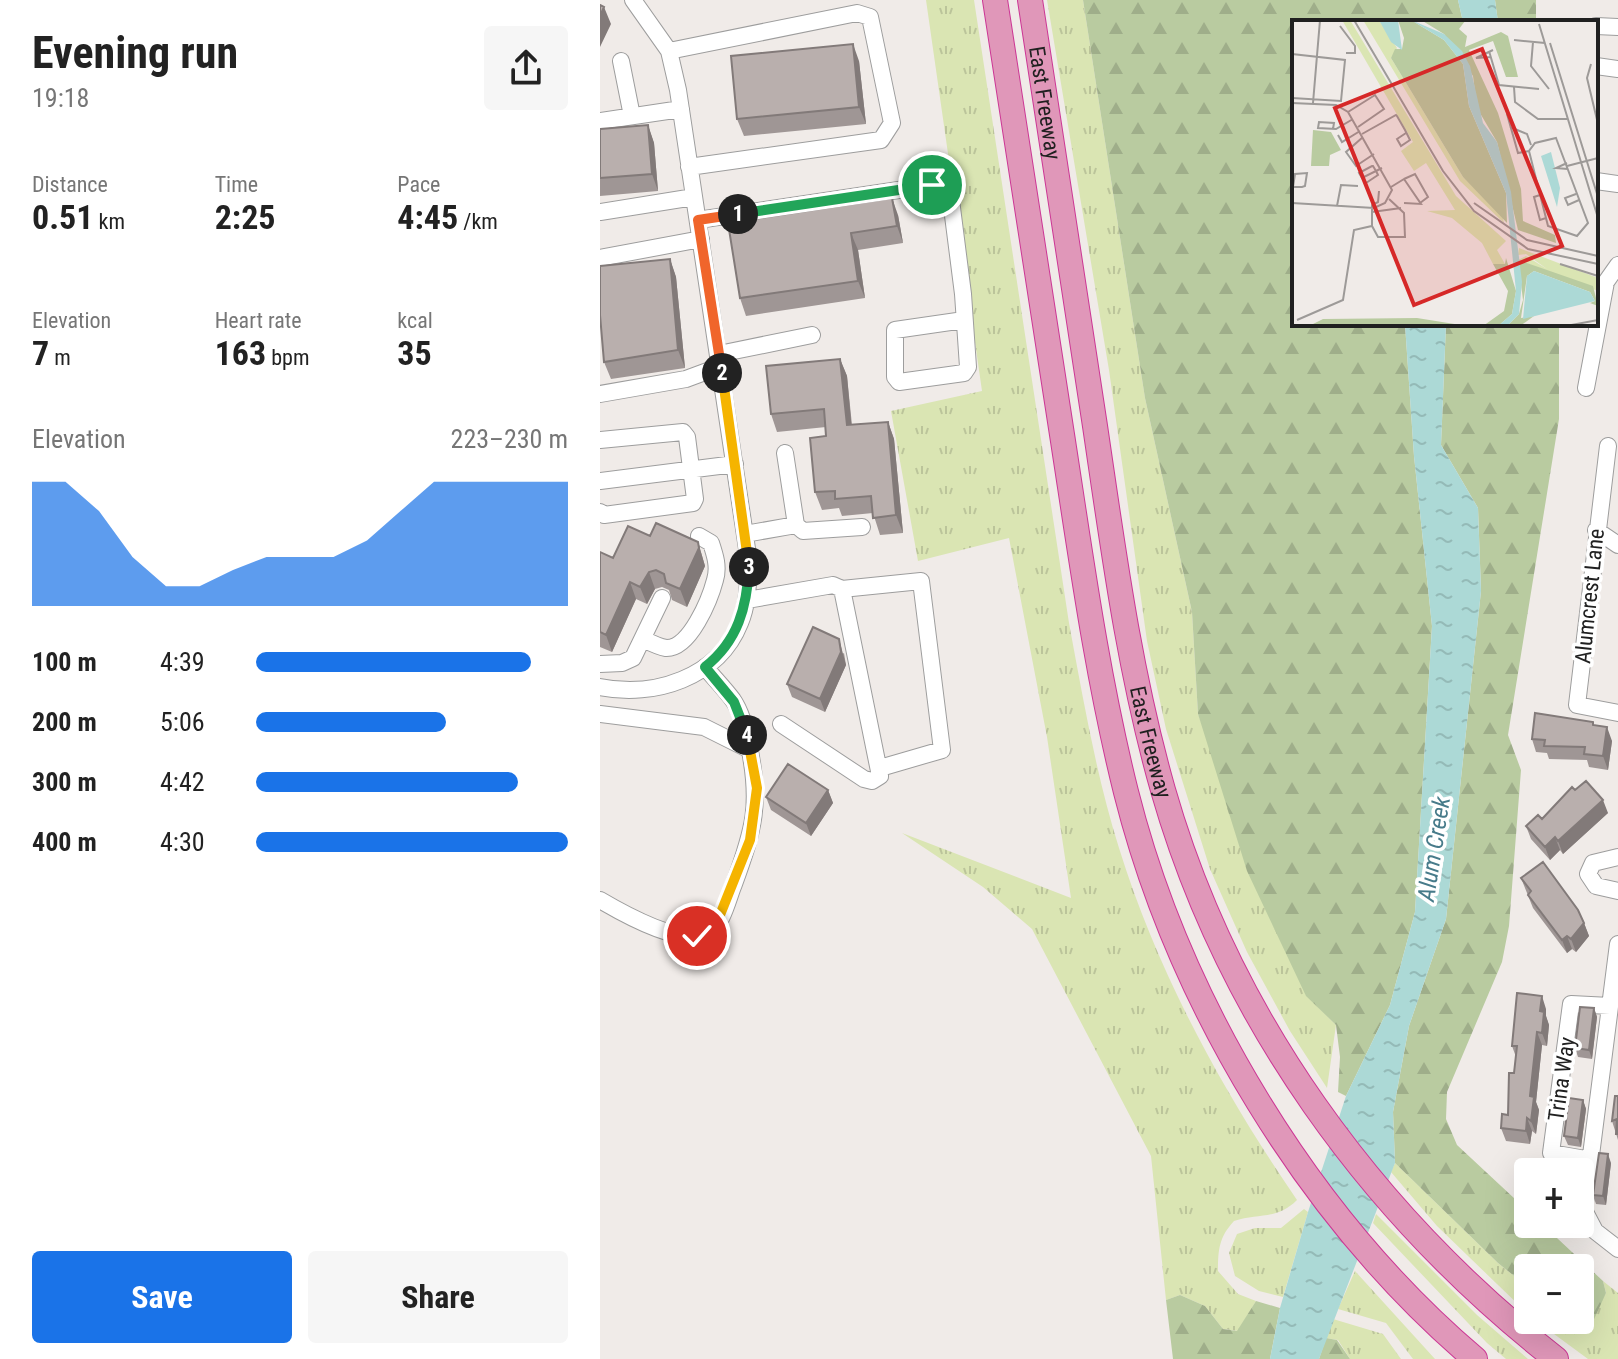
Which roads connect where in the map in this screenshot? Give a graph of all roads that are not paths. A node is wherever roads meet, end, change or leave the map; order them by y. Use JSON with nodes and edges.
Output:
{"nodes":[{"id":1,"x":633,"y":0,"type":"edge"},
{"id":2,"x":995,"y":0,"type":"edge"},
{"id":3,"x":1030,"y":0,"type":"edge"},
{"id":4,"x":1598,"y":26,"type":"edge"},
{"id":5,"x":1618,"y":27,"type":"edge"},
{"id":6,"x":669,"y":51,"type":"junction"},
{"id":7,"x":621,"y":61,"type":"dead end"},
{"id":8,"x":1598,"y":66,"type":"edge"},
{"id":9,"x":1618,"y":69,"type":"edge"},
{"id":10,"x":681,"y":109,"type":"junction"},
{"id":11,"x":632,"y":116,"type":"junction"},
{"id":12,"x":600,"y":121,"type":"edge"},
{"id":13,"x":689,"y":167,"type":"junction"},
{"id":14,"x":1598,"y":181,"type":"edge"},
{"id":15,"x":1618,"y":184,"type":"edge"},
{"id":16,"x":694,"y":197,"type":"junction"},
{"id":17,"x":600,"y":212,"type":"edge"},
{"id":18,"x":698,"y":220,"type":"junction"},
{"id":19,"x":701,"y":239,"type":"junction"},
{"id":20,"x":600,"y":258,"type":"edge"},
{"id":21,"x":1618,"y":265,"type":"edge"},
{"id":22,"x":964,"y":320,"type":"junction"},
{"id":23,"x":1598,"y":324,"type":"edge"},
{"id":24,"x":1598,"y":326,"type":"edge"},
{"id":25,"x":812,"y":335,"type":"dead end"},
{"id":26,"x":720,"y":360,"type":"junction"},
{"id":27,"x":1586,"y":388,"type":"dead end"},
{"id":28,"x":600,"y":394,"type":"edge"},
{"id":29,"x":600,"y":440,"type":"edge"},
{"id":30,"x":1608,"y":446,"type":"dead end"},
{"id":31,"x":785,"y":453,"type":"dead end"},
{"id":32,"x":735,"y":464,"type":"junction"},
{"id":33,"x":692,"y":469,"type":"junction"},
{"id":34,"x":600,"y":481,"type":"edge"},
{"id":35,"x":600,"y":512,"type":"edge"},
{"id":36,"x":796,"y":525,"type":"junction"},
{"id":37,"x":862,"y":527,"type":"dead end"},
{"id":38,"x":1596,"y":530,"type":"junction"},
{"id":39,"x":745,"y":534,"type":"junction"},
{"id":40,"x":699,"y":536,"type":"dead end"},
{"id":41,"x":1618,"y":545,"type":"edge"},
{"id":42,"x":842,"y":589,"type":"junction"},
{"id":43,"x":662,"y":598,"type":"dead end"},
{"id":44,"x":747,"y":600,"type":"junction"},
{"id":45,"x":643,"y":639,"type":"junction"},
{"id":46,"x":600,"y":664,"type":"edge"},
{"id":47,"x":707,"y":666,"type":"junction"},
{"id":48,"x":600,"y":687,"type":"edge"},
{"id":49,"x":1618,"y":713,"type":"edge"},
{"id":50,"x":600,"y":714,"type":"edge"},
{"id":51,"x":781,"y":724,"type":"dead end"},
{"id":52,"x":750,"y":750,"type":"junction"},
{"id":53,"x":880,"y":768,"type":"junction"},
{"id":54,"x":1618,"y":857,"type":"edge"},
{"id":55,"x":1618,"y":891,"type":"edge"},
{"id":56,"x":600,"y":900,"type":"edge"},
{"id":57,"x":1618,"y":944,"type":"edge"},
{"id":58,"x":1610,"y":1006,"type":"junction"},
{"id":59,"x":1580,"y":1158,"type":"edge"},
{"id":60,"x":1591,"y":1158,"type":"edge"},
{"id":61,"x":1594,"y":1229,"type":"edge"},
{"id":62,"x":1618,"y":1249,"type":"edge"},
{"id":63,"x":1410,"y":1296,"type":"junction"},
{"id":64,"x":1456,"y":1359,"type":"edge"},
{"id":65,"x":1475,"y":1359,"type":"edge"},
{"id":66,"x":1556,"y":1359,"type":"edge"}],
"edges":[{"from":1,"to":6,"type":"street"},
{"from":2,"to":63,"type":"highway","name":"East Freeway"},
{"from":3,"to":66,"type":"highway","name":"East Freeway"},
{"from":4,"to":5,"type":"street"},
{"from":6,"to":10,"type":"street"},
{"from":6,"to":13,"type":"street"},
{"from":7,"to":11,"type":"street"},
{"from":8,"to":9,"type":"street"},
{"from":10,"to":11,"type":"street"},
{"from":10,"to":13,"type":"street"},
{"from":11,"to":12,"type":"street"},
{"from":13,"to":16,"type":"street"},
{"from":14,"to":15,"type":"street"},
{"from":16,"to":17,"type":"street"},
{"from":16,"to":18,"type":"street"},
{"from":18,"to":19,"type":"street"},
{"from":18,"to":22,"type":"street"},
{"from":19,"to":20,"type":"street"},
{"from":19,"to":26,"type":"street"},
{"from":21,"to":23,"type":"street"},
{"from":22,"to":22,"type":"street"},
{"from":24,"to":27,"type":"street"},
{"from":25,"to":26,"type":"street"},
{"from":26,"to":28,"type":"street"},
{"from":26,"to":32,"type":"street"},
{"from":29,"to":33,"type":"street"},
{"from":30,"to":38,"type":"street","name":"Alumcrest Lane"},
{"from":31,"to":36,"type":"street"},
{"from":32,"to":33,"type":"street"},
{"from":32,"to":39,"type":"street"},
{"from":33,"to":34,"type":"street"},
{"from":33,"to":35,"type":"street"},
{"from":36,"to":37,"type":"street"},
{"from":36,"to":39,"type":"street"},
{"from":38,"to":41,"type":"street"},
{"from":38,"to":49,"type":"street","name":"Alumcrest Lane"},
{"from":39,"to":44,"type":"street"},
{"from":40,"to":45,"type":"street"},
{"from":42,"to":44,"type":"street"},
{"from":42,"to":53,"type":"street"},
{"from":42,"to":53,"type":"street"},
{"from":43,"to":45,"type":"street"},
{"from":44,"to":47,"type":"street"},
{"from":45,"to":46,"type":"street"},
{"from":47,"to":48,"type":"street"},
{"from":47,"to":52,"type":"street"},
{"from":50,"to":52,"type":"street"},
{"from":51,"to":53,"type":"street"},
{"from":52,"to":56,"type":"street"},
{"from":54,"to":55,"type":"street"},
{"from":57,"to":58,"type":"street"},
{"from":58,"to":59,"type":"street","name":"Trina Way"},
{"from":58,"to":60,"type":"street"},
{"from":61,"to":62,"type":"street"},
{"from":63,"to":64,"type":"highway"},
{"from":63,"to":65,"type":"highway","name":"East Freeway"}]}
